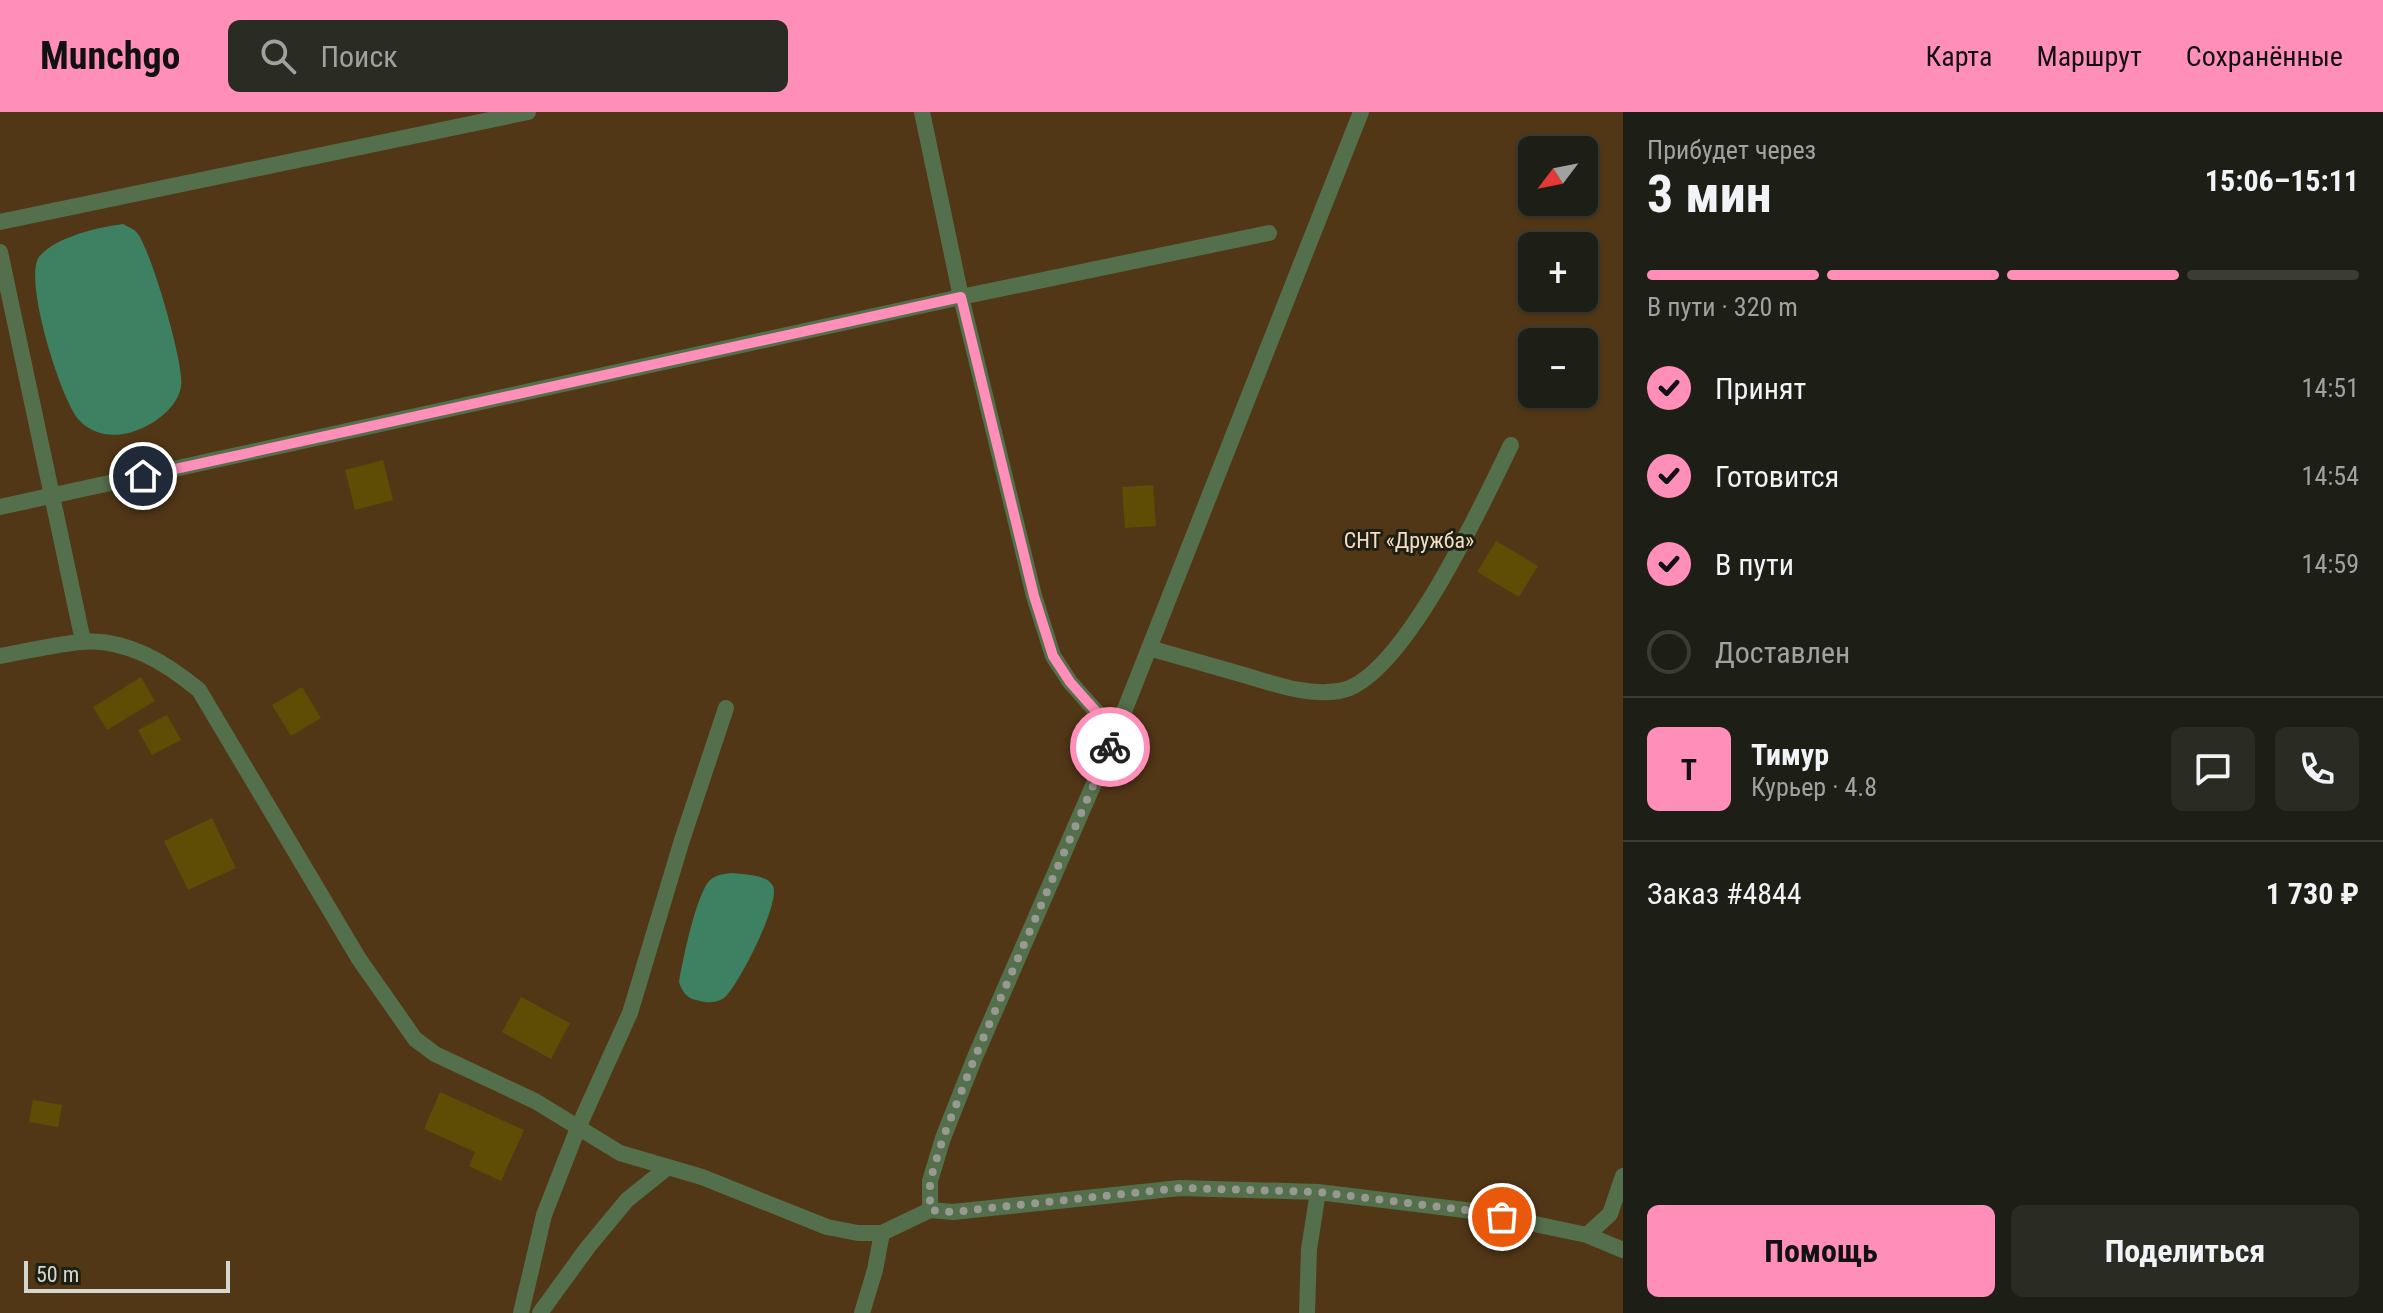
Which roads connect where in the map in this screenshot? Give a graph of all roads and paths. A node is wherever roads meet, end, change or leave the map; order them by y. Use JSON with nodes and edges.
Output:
{"nodes":[{"id":1,"x":528,"y":112,"type":"edge"},
{"id":2,"x":922,"y":112,"type":"edge"},
{"id":3,"x":1361,"y":112,"type":"edge"},
{"id":4,"x":0,"y":222,"type":"edge"},
{"id":5,"x":1269,"y":233,"type":"dead end"},
{"id":6,"x":0,"y":252,"type":"edge"},
{"id":7,"x":961,"y":297,"type":"junction"},
{"id":8,"x":1511,"y":445,"type":"dead end"},
{"id":9,"x":52,"y":496,"type":"junction"},
{"id":10,"x":0,"y":507,"type":"edge"},
{"id":11,"x":83,"y":641,"type":"junction"},
{"id":12,"x":1149,"y":648,"type":"junction"},
{"id":13,"x":0,"y":656,"type":"edge"},
{"id":14,"x":726,"y":708,"type":"dead end"},
{"id":15,"x":1112,"y":742,"type":"junction"},
{"id":16,"x":578,"y":1128,"type":"junction"},
{"id":17,"x":668,"y":1167,"type":"junction"},
{"id":18,"x":1623,"y":1176,"type":"edge"},
{"id":19,"x":1318,"y":1192,"type":"junction"},
{"id":20,"x":930,"y":1210,"type":"junction"},
{"id":21,"x":882,"y":1233,"type":"junction"},
{"id":22,"x":1587,"y":1235,"type":"junction"},
{"id":23,"x":1623,"y":1250,"type":"edge"},
{"id":24,"x":521,"y":1313,"type":"edge"},
{"id":25,"x":540,"y":1313,"type":"edge"},
{"id":26,"x":862,"y":1313,"type":"edge"},
{"id":27,"x":1307,"y":1313,"type":"edge"}],
"edges":[{"from":1,"to":4,"type":"street"},
{"from":2,"to":7,"type":"street"},
{"from":3,"to":12,"type":"street"},
{"from":5,"to":7,"type":"street"},
{"from":6,"to":9,"type":"street"},
{"from":7,"to":9,"type":"street"},
{"from":7,"to":15,"type":"street"},
{"from":8,"to":12,"type":"street"},
{"from":9,"to":10,"type":"street"},
{"from":9,"to":11,"type":"street"},
{"from":11,"to":13,"type":"street"},
{"from":11,"to":16,"type":"street"},
{"from":12,"to":15,"type":"street"},
{"from":14,"to":16,"type":"street"},
{"from":15,"to":20,"type":"street"},
{"from":16,"to":17,"type":"street"},
{"from":16,"to":24,"type":"street"},
{"from":17,"to":21,"type":"street"},
{"from":17,"to":25,"type":"street"},
{"from":18,"to":22,"type":"street"},
{"from":19,"to":20,"type":"street"},
{"from":19,"to":22,"type":"street"},
{"from":19,"to":27,"type":"street"},
{"from":20,"to":21,"type":"street"},
{"from":21,"to":26,"type":"street"},
{"from":22,"to":23,"type":"street"}]}
